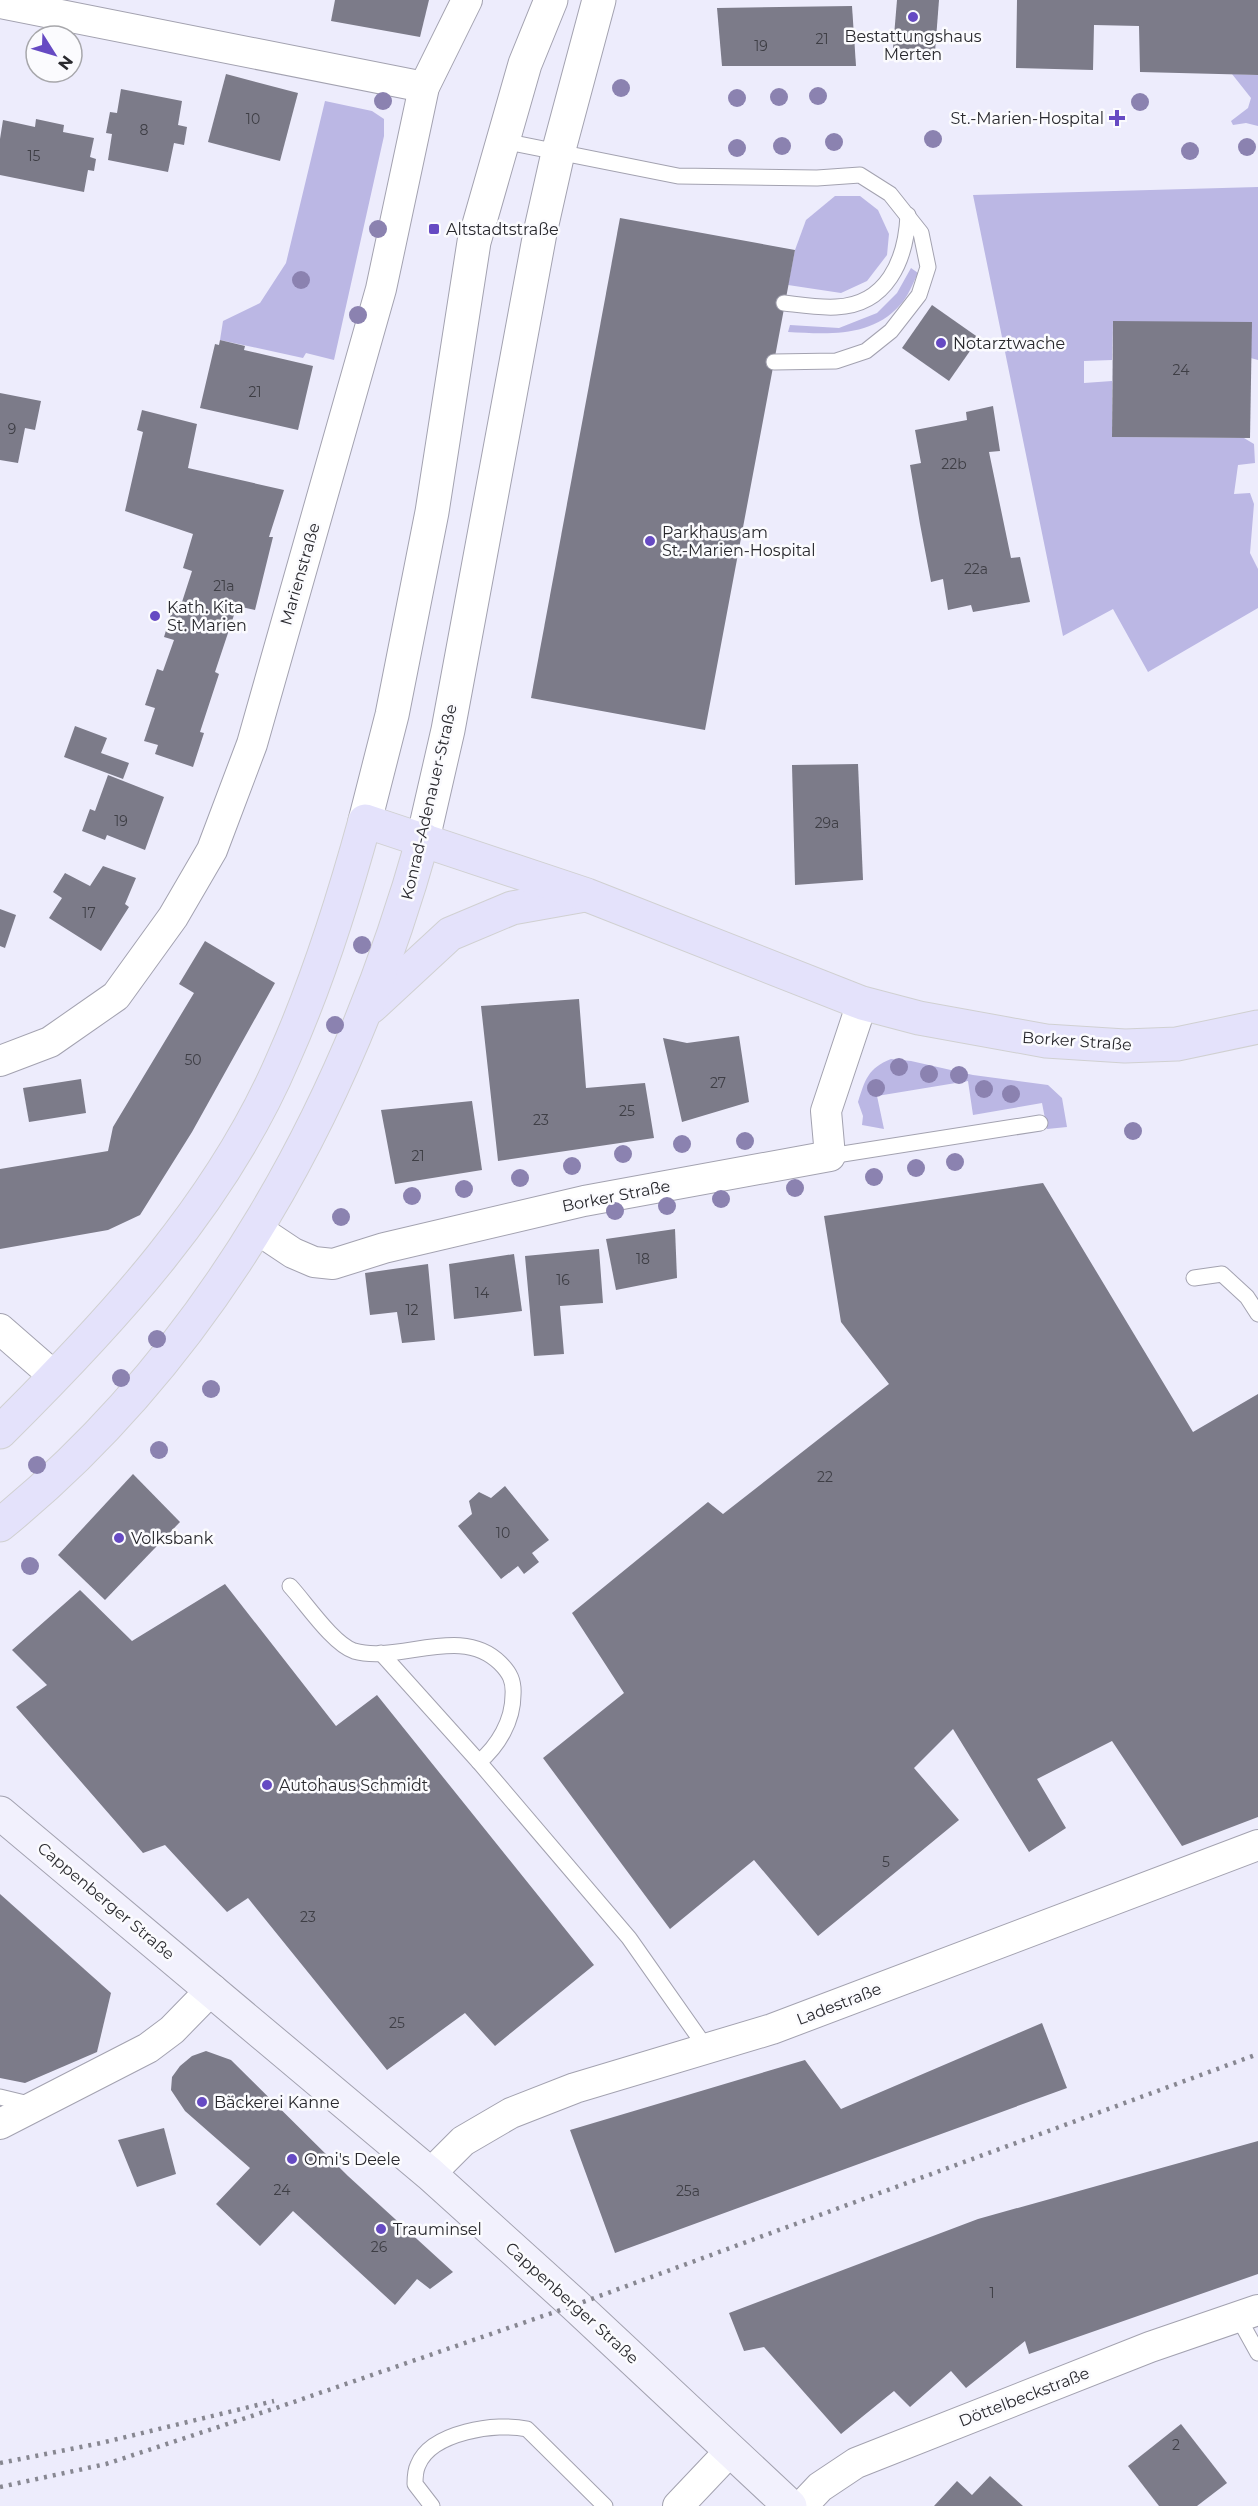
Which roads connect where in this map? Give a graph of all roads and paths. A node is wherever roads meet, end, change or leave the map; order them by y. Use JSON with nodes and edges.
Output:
{"nodes":[{"id":1,"x":467,"y":0,"type":"edge"},
{"id":2,"x":551,"y":0,"type":"edge"},
{"id":3,"x":599,"y":0,"type":"edge"},
{"id":4,"x":0,"y":3,"type":"edge"},
{"id":5,"x":424,"y":87,"type":"junction"},
{"id":6,"x":503,"y":141,"type":"junction"},
{"id":7,"x":558,"y":153,"type":"junction"},
{"id":8,"x":908,"y":215,"type":"junction"},
{"id":9,"x":784,"y":303,"type":"dead end"},
{"id":10,"x":774,"y":362,"type":"dead end"},
{"id":11,"x":365,"y":821,"type":"junction"},
{"id":12,"x":423,"y":839,"type":"junction"},
{"id":13,"x":587,"y":895,"type":"junction"},
{"id":14,"x":862,"y":1003,"type":"junction"},
{"id":15,"x":368,"y":1010,"type":"junction"},
{"id":16,"x":1258,"y":1027,"type":"edge"},
{"id":17,"x":0,"y":1061,"type":"edge"},
{"id":18,"x":1040,"y":1123,"type":"dead end"},
{"id":19,"x":830,"y":1156,"type":"junction"},
{"id":20,"x":257,"y":1229,"type":"junction"},
{"id":21,"x":1194,"y":1278,"type":"dead end"},
{"id":22,"x":1258,"y":1314,"type":"edge"},
{"id":23,"x":0,"y":1329,"type":"edge"},
{"id":24,"x":55,"y":1377,"type":"junction"},
{"id":25,"x":0,"y":1432,"type":"edge"},
{"id":26,"x":0,"y":1525,"type":"edge"},
{"id":27,"x":290,"y":1586,"type":"dead end"},
{"id":28,"x":381,"y":1653,"type":"junction"},
{"id":29,"x":479,"y":1762,"type":"junction"},
{"id":30,"x":0,"y":1813,"type":"edge"},
{"id":31,"x":1258,"y":1845,"type":"edge"},
{"id":32,"x":212,"y":1989,"type":"junction"},
{"id":33,"x":707,"y":2049,"type":"junction"},
{"id":34,"x":0,"y":2097,"type":"edge"},
{"id":35,"x":36,"y":2105,"type":"junction"},
{"id":36,"x":0,"y":2124,"type":"edge"},
{"id":37,"x":430,"y":2174,"type":"junction"},
{"id":38,"x":1248,"y":2313,"type":"edge"},
{"id":39,"x":1258,"y":2353,"type":"edge"},
{"id":40,"x":731,"y":2450,"type":"junction"},
{"id":41,"x":432,"y":2506,"type":"edge"},
{"id":42,"x":605,"y":2506,"type":"edge"},
{"id":43,"x":678,"y":2506,"type":"edge"},
{"id":44,"x":790,"y":2506,"type":"edge"},
{"id":45,"x":802,"y":2506,"type":"edge"}],
"edges":[{"from":1,"to":5,"type":"street","name":"Marienstraße"},
{"from":2,"to":6,"type":"street"},
{"from":3,"to":7,"type":"street","name":"Konrad-Adenauer-Straße"},
{"from":4,"to":5,"type":"street"},
{"from":5,"to":17,"type":"street","name":"Marienstraße"},
{"from":6,"to":7,"type":"lane"},
{"from":6,"to":11,"type":"street"},
{"from":7,"to":8,"type":"lane"},
{"from":7,"to":12,"type":"street","name":"Konrad-Adenauer-Straße"},
{"from":8,"to":9,"type":"lane"},
{"from":8,"to":10,"type":"lane"},
{"from":11,"to":12,"type":"main road","name":"Borker Straße"},
{"from":11,"to":24,"type":"main road"},
{"from":12,"to":13,"type":"main road","name":"Borker Straße"},
{"from":12,"to":15,"type":"main road","name":"Konrad-Adenauer-Straße"},
{"from":13,"to":14,"type":"main road","name":"Borker Straße"},
{"from":13,"to":15,"type":"main road"},
{"from":14,"to":16,"type":"main road","name":"Borker Straße"},
{"from":14,"to":19,"type":"street"},
{"from":15,"to":20,"type":"main road","name":"Konrad-Adenauer-Straße"},
{"from":18,"to":19,"type":"lane"},
{"from":19,"to":20,"type":"street","name":"Borker Straße"},
{"from":20,"to":26,"type":"main road","name":"Konrad-Adenauer-Straße"},
{"from":21,"to":22,"type":"lane"},
{"from":23,"to":24,"type":"street"},
{"from":24,"to":25,"type":"main road"},
{"from":27,"to":28,"type":"lane"},
{"from":28,"to":29,"type":"lane"},
{"from":28,"to":29,"type":"lane"},
{"from":29,"to":33,"type":"lane"},
{"from":30,"to":32,"type":"main road","name":"Cappenberger Straße"},
{"from":31,"to":33,"type":"street","name":"Ladestraße"},
{"from":32,"to":35,"type":"street"},
{"from":32,"to":37,"type":"main road","name":"Cappenberger Straße"},
{"from":33,"to":37,"type":"street","name":"Ladestraße"},
{"from":34,"to":35,"type":"lane"},
{"from":35,"to":36,"type":"street"},
{"from":37,"to":40,"type":"main road","name":"Cappenberger Straße"},
{"from":38,"to":39,"type":"lane"},
{"from":38,"to":45,"type":"street","name":"Döttelbeckstraße"},
{"from":40,"to":43,"type":"street"},
{"from":40,"to":44,"type":"main road","name":"Cappenberger Straße"},
{"from":41,"to":42,"type":"lane"}]}
